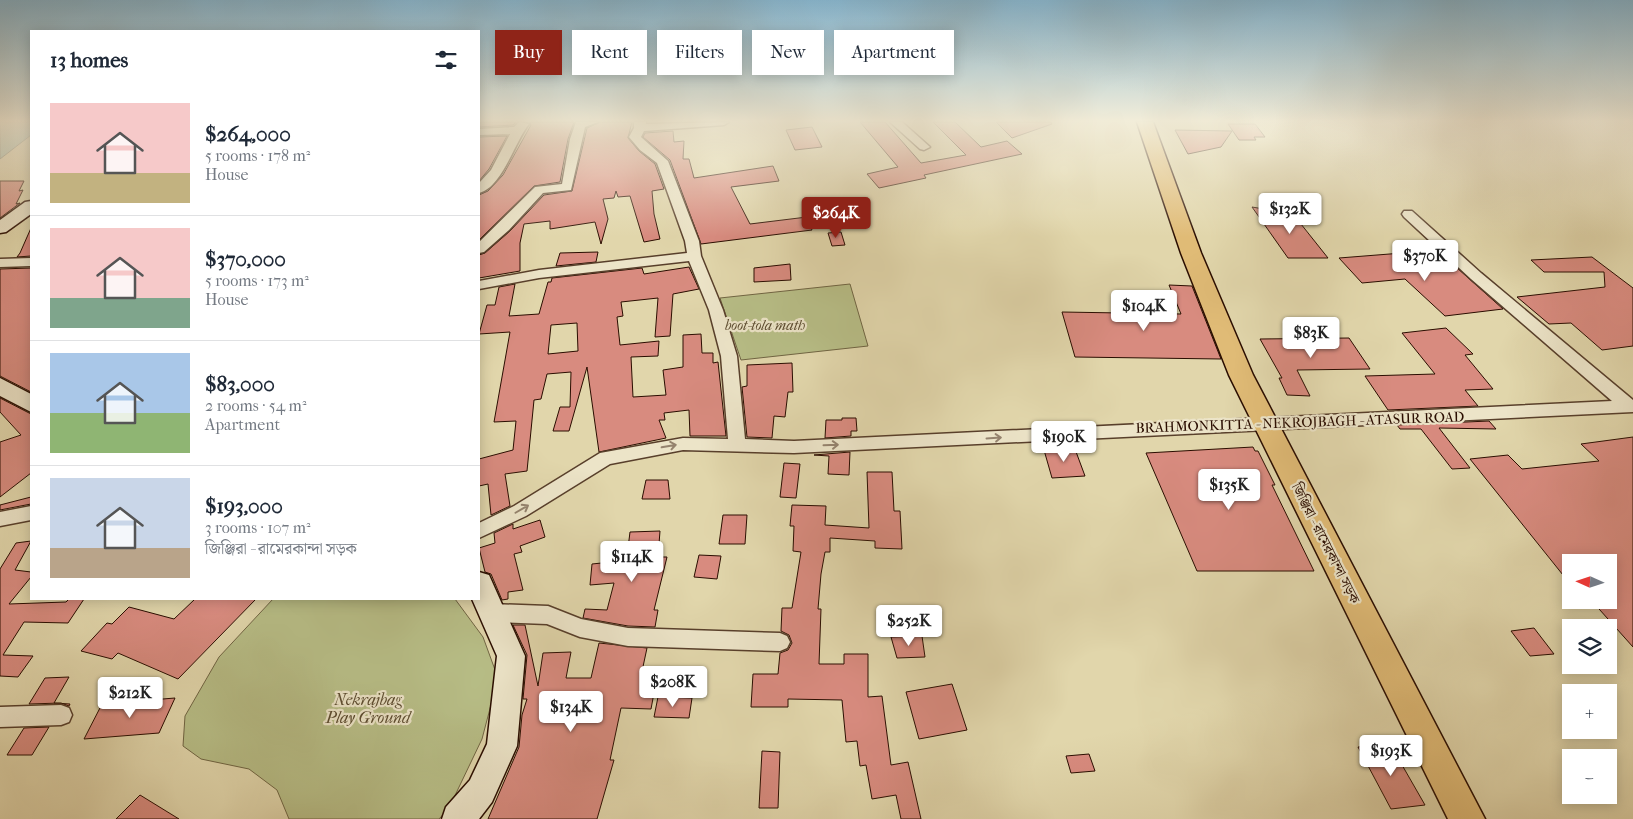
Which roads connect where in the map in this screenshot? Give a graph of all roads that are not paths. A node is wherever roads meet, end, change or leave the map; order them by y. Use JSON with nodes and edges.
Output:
{"nodes":[{"id":1,"x":501,"y":160,"type":"edge"},
{"id":2,"x":573,"y":160,"type":"edge"},
{"id":3,"x":661,"y":160,"type":"edge"},
{"id":4,"x":1159,"y":160,"type":"edge"},
{"id":5,"x":480,"y":188,"type":"edge"},
{"id":6,"x":30,"y":207,"type":"edge"},
{"id":7,"x":1408,"y":214,"type":"dead end"},
{"id":8,"x":0,"y":228,"type":"edge"},
{"id":9,"x":480,"y":248,"type":"edge"},
{"id":10,"x":694,"y":256,"type":"junction"},
{"id":11,"x":30,"y":262,"type":"edge"},
{"id":12,"x":0,"y":263,"type":"edge"},
{"id":13,"x":480,"y":286,"type":"edge"},
{"id":14,"x":0,"y":386,"type":"edge"},
{"id":15,"x":30,"y":403,"type":"edge"},
{"id":16,"x":1630,"y":406,"type":"edge"},
{"id":17,"x":1267,"y":425,"type":"junction"},
{"id":18,"x":737,"y":446,"type":"junction"},
{"id":19,"x":30,"y":513,"type":"edge"},
{"id":20,"x":0,"y":520,"type":"edge"},
{"id":21,"x":480,"y":531,"type":"edge"},
{"id":22,"x":480,"y":586,"type":"edge"},
{"id":23,"x":491,"y":613,"type":"junction"},
{"id":24,"x":780,"y":642,"type":"dead end"},
{"id":25,"x":61,"y":715,"type":"dead end"},
{"id":26,"x":0,"y":717,"type":"edge"},
{"id":27,"x":458,"y":819,"type":"edge"},
{"id":28,"x":1467,"y":819,"type":"edge"}],
"edges":[{"from":1,"to":5,"type":"street"},
{"from":2,"to":9,"type":"street"},
{"from":3,"to":10,"type":"street"},
{"from":4,"to":17,"type":"main road","name":"জিঞ্জিরা - রামেরকান্দা সড়ক"},
{"from":6,"to":8,"type":"street"},
{"from":7,"to":16,"type":"street"},
{"from":10,"to":13,"type":"street"},
{"from":10,"to":18,"type":"street"},
{"from":11,"to":12,"type":"street"},
{"from":14,"to":15,"type":"street"},
{"from":16,"to":17,"type":"street","name":"BRAHMONKITTA - NEKROJBAGH - ATASUR ROAD"},
{"from":18,"to":17,"type":"street","name":"BRAHMONKITTA - NEKROJBAGH - ATASUR ROAD","one_way":true},
{"from":17,"to":28,"type":"main road","name":"জিঞ্জিরা - রামেরকান্দা সড়ক"},
{"from":21,"to":18,"type":"street","name":"BRAHMONKITTA - NEKROJBAGH - ATASUR ROAD","one_way":true},
{"from":19,"to":20,"type":"street"},
{"from":22,"to":23,"type":"street"},
{"from":23,"to":24,"type":"street"},
{"from":23,"to":27,"type":"street"},
{"from":25,"to":26,"type":"street"}]}
